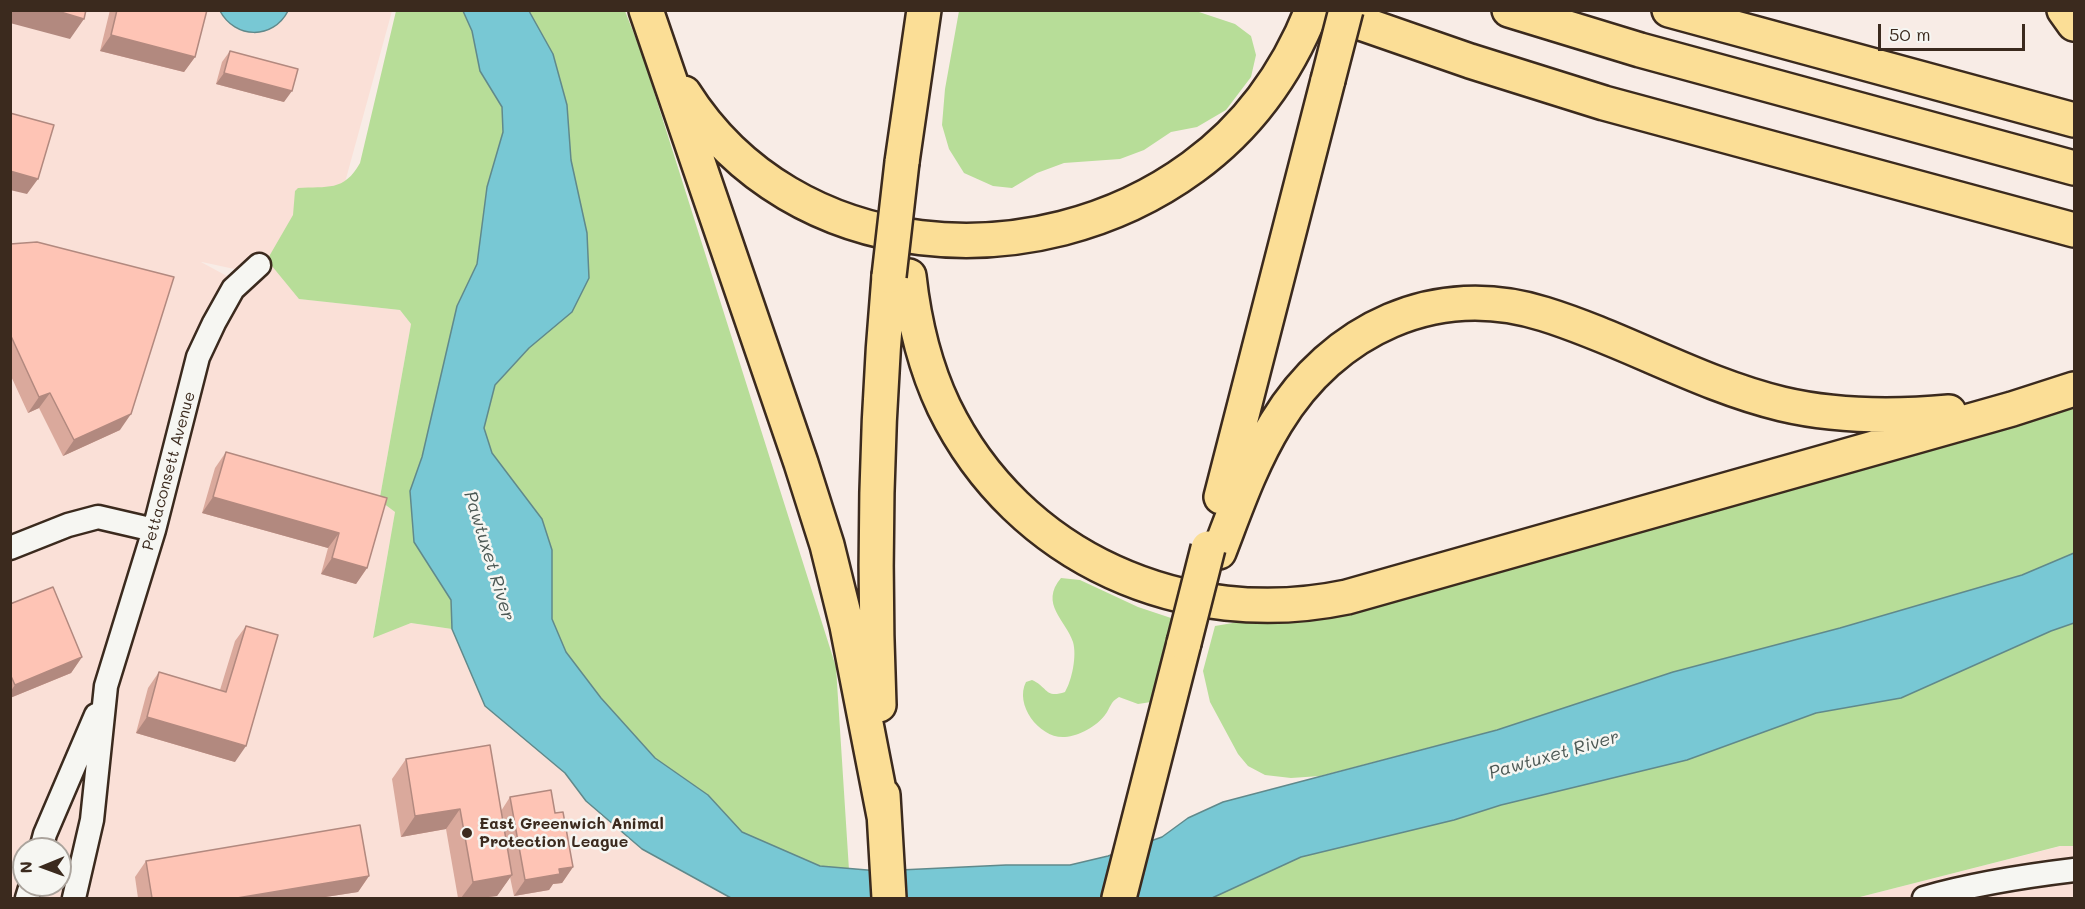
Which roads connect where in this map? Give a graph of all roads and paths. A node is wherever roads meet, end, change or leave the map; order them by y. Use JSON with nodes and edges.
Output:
{"nodes":[{"id":1,"x":924,"y":10,"type":"edge"},
{"id":2,"x":1312,"y":10,"type":"edge"},
{"id":3,"x":1323,"y":10,"type":"edge"},
{"id":4,"x":1346,"y":10,"type":"edge"},
{"id":5,"x":1509,"y":10,"type":"edge"},
{"id":6,"x":1669,"y":10,"type":"edge"},
{"id":7,"x":2064,"y":10,"type":"edge"},
{"id":8,"x":651,"y":24,"type":"edge"},
{"id":9,"x":2074,"y":24,"type":"edge"},
{"id":10,"x":2074,"y":120,"type":"edge"},
{"id":11,"x":2074,"y":168,"type":"edge"},
{"id":12,"x":2074,"y":230,"type":"edge"},
{"id":13,"x":259,"y":265,"type":"dead end"},
{"id":14,"x":899,"y":276,"type":"junction"},
{"id":15,"x":2074,"y":388,"type":"edge"},
{"id":16,"x":154,"y":531,"type":"junction"},
{"id":17,"x":10,"y":548,"type":"edge"},
{"id":18,"x":1214,"y":550,"type":"junction"},
{"id":19,"x":106,"y":692,"type":"junction"},
{"id":20,"x":884,"y":816,"type":"junction"},
{"id":21,"x":44,"y":837,"type":"edge"},
{"id":22,"x":2074,"y":870,"type":"edge"},
{"id":23,"x":74,"y":898,"type":"edge"},
{"id":24,"x":889,"y":898,"type":"edge"},
{"id":25,"x":1119,"y":898,"type":"edge"},
{"id":26,"x":1924,"y":898,"type":"edge"}],
"edges":[{"from":1,"to":14,"type":"highway","bridge":true},
{"from":2,"to":8,"type":"highway"},
{"from":3,"to":12,"type":"highway"},
{"from":4,"to":18,"type":"highway","bridge":true},
{"from":5,"to":11,"type":"highway"},
{"from":6,"to":10,"type":"highway"},
{"from":7,"to":9,"type":"highway"},
{"from":8,"to":20,"type":"highway"},
{"from":13,"to":16,"type":"street","name":"Pettaconsett Avenue"},
{"from":14,"to":15,"type":"highway"},
{"from":14,"to":20,"type":"highway"},
{"from":15,"to":18,"type":"highway"},
{"from":16,"to":17,"type":"street"},
{"from":16,"to":19,"type":"street","name":"Pettaconsett Avenue"},
{"from":18,"to":25,"type":"highway","bridge":true},
{"from":19,"to":21,"type":"street","name":"Pettaconsett Avenue"},
{"from":19,"to":23,"type":"street","name":"Pettaconsett Avenue"},
{"from":20,"to":24,"type":"highway"},
{"from":22,"to":26,"type":"street"}]}
